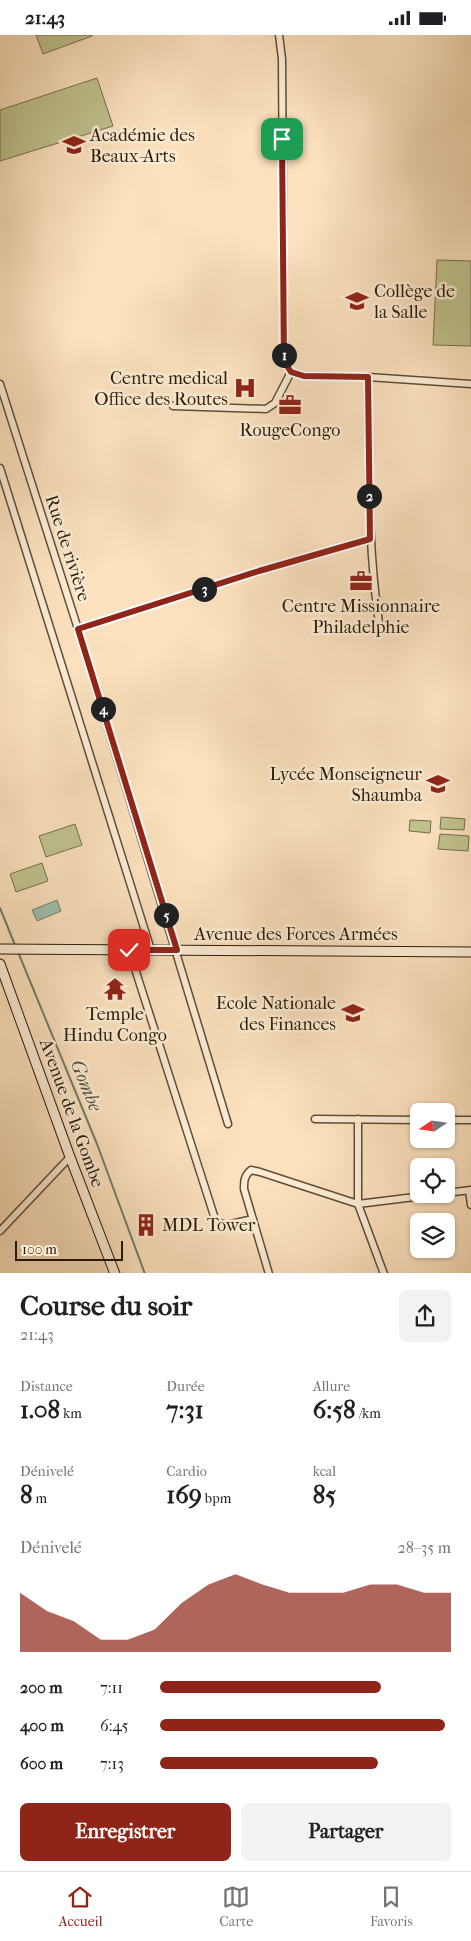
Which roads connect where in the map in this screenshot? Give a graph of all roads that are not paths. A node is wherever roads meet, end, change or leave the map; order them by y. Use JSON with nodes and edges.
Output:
{"nodes":[{"id":1,"x":280,"y":35,"type":"edge"},
{"id":2,"x":291,"y":372,"type":"junction"},
{"id":3,"x":368,"y":377,"type":"junction"},
{"id":4,"x":0,"y":384,"type":"edge"},
{"id":5,"x":471,"y":384,"type":"edge"},
{"id":6,"x":173,"y":406,"type":"dead end"},
{"id":7,"x":0,"y":468,"type":"edge"},
{"id":8,"x":370,"y":539,"type":"junction"},
{"id":9,"x":78,"y":629,"type":"junction"},
{"id":10,"x":380,"y":630,"type":"dead end"},
{"id":11,"x":3,"y":949,"type":"edge"},
{"id":12,"x":129,"y":950,"type":"junction"},
{"id":13,"x":151,"y":950,"type":"junction"},
{"id":14,"x":177,"y":950,"type":"junction"},
{"id":15,"x":471,"y":952,"type":"edge"},
{"id":16,"x":0,"y":964,"type":"edge"},
{"id":17,"x":315,"y":1119,"type":"dead end"},
{"id":18,"x":358,"y":1119,"type":"junction"},
{"id":19,"x":410,"y":1120,"type":"edge"},
{"id":20,"x":455,"y":1120,"type":"edge"},
{"id":21,"x":471,"y":1120,"type":"edge"},
{"id":22,"x":228,"y":1124,"type":"dead end"},
{"id":23,"x":70,"y":1157,"type":"junction"},
{"id":24,"x":470,"y":1190,"type":"edge"},
{"id":25,"x":455,"y":1192,"type":"edge"},
{"id":26,"x":410,"y":1198,"type":"edge"},
{"id":27,"x":358,"y":1204,"type":"junction"},
{"id":28,"x":471,"y":1205,"type":"edge"},
{"id":29,"x":253,"y":1219,"type":"junction"},
{"id":30,"x":0,"y":1231,"type":"edge"},
{"id":31,"x":115,"y":1273,"type":"edge"},
{"id":32,"x":269,"y":1273,"type":"edge"},
{"id":33,"x":384,"y":1273,"type":"edge"}],
"edges":[{"from":1,"to":2,"type":"street"},
{"from":2,"to":3,"type":"street"},
{"from":2,"to":6,"type":"street"},
{"from":3,"to":5,"type":"street"},
{"from":3,"to":8,"type":"street"},
{"from":4,"to":9,"type":"street","name":"Rue de rivière"},
{"from":7,"to":13,"type":"street"},
{"from":8,"to":9,"type":"street"},
{"from":8,"to":10,"type":"street"},
{"from":9,"to":14,"type":"street","name":"Rue de rivière"},
{"from":11,"to":12,"type":"street","name":"Avenue des Forces Armées"},
{"from":12,"to":13,"type":"street","name":"Avenue des Forces Armées"},
{"from":12,"to":29,"type":"street"},
{"from":13,"to":14,"type":"street","name":"Avenue des Forces Armées"},
{"from":14,"to":15,"type":"street","name":"Avenue des Forces Armées"},
{"from":14,"to":22,"type":"street","name":"Rue de rivière"},
{"from":16,"to":23,"type":"street","name":"Avenue de la Gombe"},
{"from":17,"to":18,"type":"street"},
{"from":18,"to":19,"type":"street"},
{"from":18,"to":27,"type":"street"},
{"from":20,"to":21,"type":"street"},
{"from":23,"to":30,"type":"street"},
{"from":23,"to":31,"type":"street","name":"Avenue de la Gombe"},
{"from":24,"to":25,"type":"street"},
{"from":24,"to":28,"type":"street"},
{"from":26,"to":27,"type":"street"},
{"from":27,"to":29,"type":"street"},
{"from":27,"to":33,"type":"street"},
{"from":29,"to":32,"type":"street"}]}
